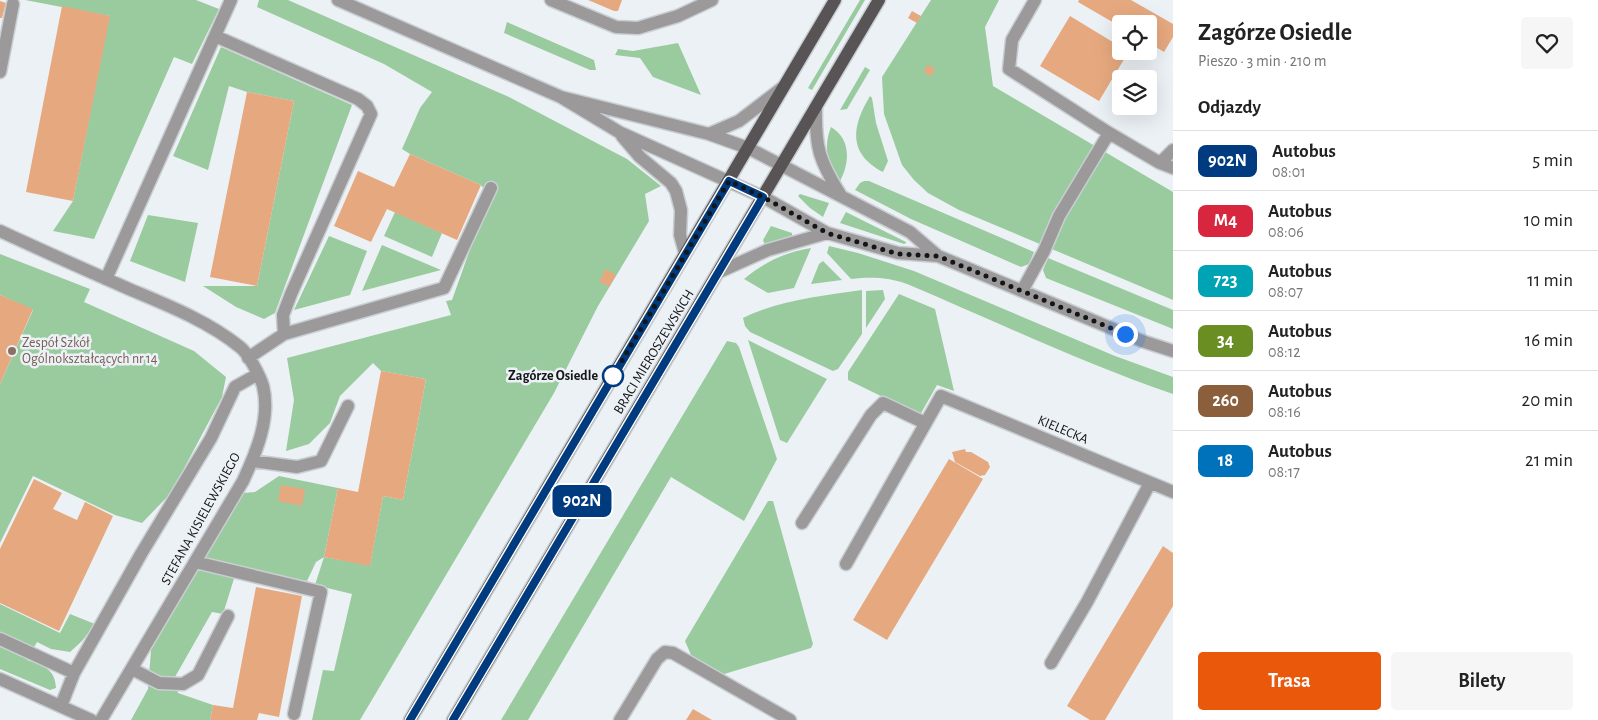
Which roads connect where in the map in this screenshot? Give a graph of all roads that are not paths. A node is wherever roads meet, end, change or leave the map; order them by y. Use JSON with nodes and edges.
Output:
{"nodes":[{"id":1,"x":231,"y":0,"type":"edge"},
{"id":2,"x":338,"y":0,"type":"edge"},
{"id":3,"x":551,"y":0,"type":"edge"},
{"id":4,"x":712,"y":0,"type":"edge"},
{"id":5,"x":835,"y":0,"type":"edge"},
{"id":6,"x":880,"y":0,"type":"edge"},
{"id":7,"x":1035,"y":0,"type":"edge"},
{"id":8,"x":13,"y":4,"type":"dead end"},
{"id":9,"x":215,"y":36,"type":"junction"},
{"id":10,"x":0,"y":72,"type":"edge"},
{"id":11,"x":782,"y":88,"type":"junction"},
{"id":12,"x":561,"y":97,"type":"junction"},
{"id":13,"x":816,"y":107,"type":"junction"},
{"id":14,"x":619,"y":132,"type":"junction"},
{"id":15,"x":1109,"y":133,"type":"junction"},
{"id":16,"x":709,"y":134,"type":"junction"},
{"id":17,"x":748,"y":148,"type":"junction"},
{"id":18,"x":1173,"y":150,"type":"edge"},
{"id":19,"x":1160,"y":163,"type":"junction"},
{"id":20,"x":782,"y":165,"type":"junction"},
{"id":21,"x":1173,"y":168,"type":"edge"},
{"id":22,"x":729,"y":181,"type":"junction"},
{"id":23,"x":491,"y":188,"type":"dead end"},
{"id":24,"x":842,"y":196,"type":"junction"},
{"id":25,"x":763,"y":197,"type":"junction"},
{"id":26,"x":0,"y":231,"type":"edge"},
{"id":27,"x":827,"y":233,"type":"junction"},
{"id":28,"x":685,"y":253,"type":"junction"},
{"id":29,"x":938,"y":256,"type":"junction"},
{"id":30,"x":720,"y":272,"type":"junction"},
{"id":31,"x":106,"y":279,"type":"junction"},
{"id":32,"x":1022,"y":291,"type":"junction"},
{"id":33,"x":284,"y":334,"type":"junction"},
{"id":34,"x":1173,"y":351,"type":"edge"},
{"id":35,"x":248,"y":358,"type":"junction"},
{"id":36,"x":258,"y":374,"type":"junction"},
{"id":37,"x":348,"y":406,"type":"dead end"},
{"id":38,"x":926,"y":423,"type":"junction"},
{"id":39,"x":252,"y":461,"type":"junction"},
{"id":40,"x":1150,"y":483,"type":"junction"},
{"id":41,"x":1173,"y":492,"type":"edge"},
{"id":42,"x":802,"y":523,"type":"dead end"},
{"id":43,"x":194,"y":562,"type":"junction"},
{"id":44,"x":846,"y":564,"type":"dead end"},
{"id":45,"x":228,"y":616,"type":"dead end"},
{"id":46,"x":0,"y":639,"type":"edge"},
{"id":47,"x":1052,"y":663,"type":"dead end"},
{"id":48,"x":132,"y":668,"type":"junction"},
{"id":49,"x":74,"y":673,"type":"junction"},
{"id":50,"x":0,"y":678,"type":"edge"},
{"id":51,"x":60,"y":706,"type":"junction"},
{"id":52,"x":294,"y":714,"type":"dead end"},
{"id":53,"x":91,"y":720,"type":"edge"},
{"id":54,"x":101,"y":720,"type":"edge"},
{"id":55,"x":410,"y":720,"type":"edge"},
{"id":56,"x":453,"y":720,"type":"edge"},
{"id":57,"x":620,"y":720,"type":"edge"},
{"id":58,"x":790,"y":720,"type":"edge"}],
"edges":[{"from":1,"to":9,"type":"street"},
{"from":2,"to":12,"type":"street"},
{"from":3,"to":4,"type":"street"},
{"from":5,"to":11,"type":"main road","name":"BRACI MIEROSZEWSKICH"},
{"from":6,"to":13,"type":"main road","name":"BRACI MIEROSZEWSKICH"},
{"from":7,"to":15,"type":"street"},
{"from":8,"to":10,"type":"street"},
{"from":9,"to":31,"type":"street"},
{"from":9,"to":33,"type":"street"},
{"from":11,"to":16,"type":"street"},
{"from":11,"to":17,"type":"main road","name":"BRACI MIEROSZEWSKICH"},
{"from":12,"to":14,"type":"street"},
{"from":12,"to":16,"type":"street"},
{"from":13,"to":20,"type":"main road","name":"BRACI MIEROSZEWSKICH"},
{"from":13,"to":24,"type":"street"},
{"from":14,"to":22,"type":"street"},
{"from":14,"to":28,"type":"street"},
{"from":15,"to":19,"type":"street"},
{"from":15,"to":32,"type":"street"},
{"from":16,"to":17,"type":"street"},
{"from":17,"to":20,"type":"street"},
{"from":17,"to":22,"type":"main road","name":"BRACI MIEROSZEWSKICH"},
{"from":18,"to":19,"type":"street"},
{"from":19,"to":21,"type":"street"},
{"from":20,"to":24,"type":"street"},
{"from":20,"to":25,"type":"main road","name":"BRACI MIEROSZEWSKICH"},
{"from":22,"to":25,"type":"street"},
{"from":22,"to":28,"type":"main road","name":"BRACI MIEROSZEWSKICH"},
{"from":23,"to":33,"type":"street"},
{"from":24,"to":29,"type":"street"},
{"from":25,"to":27,"type":"street"},
{"from":25,"to":30,"type":"main road","name":"BRACI MIEROSZEWSKICH"},
{"from":26,"to":31,"type":"street","name":"STEFANA KISIELEWSKIEGO"},
{"from":27,"to":29,"type":"street"},
{"from":27,"to":30,"type":"street"},
{"from":28,"to":55,"type":"main road","name":"BRACI MIEROSZEWSKICH"},
{"from":29,"to":32,"type":"street"},
{"from":30,"to":56,"type":"main road","name":"BRACI MIEROSZEWSKICH"},
{"from":31,"to":35,"type":"street","name":"STEFANA KISIELEWSKIEGO"},
{"from":32,"to":34,"type":"street"},
{"from":33,"to":35,"type":"street"},
{"from":35,"to":36,"type":"street","name":"STEFANA KISIELEWSKIEGO"},
{"from":36,"to":39,"type":"street","name":"STEFANA KISIELEWSKIEGO"},
{"from":36,"to":49,"type":"street"},
{"from":37,"to":39,"type":"street"},
{"from":38,"to":40,"type":"street","name":"KIELECKA"},
{"from":38,"to":42,"type":"street"},
{"from":38,"to":44,"type":"street"},
{"from":39,"to":43,"type":"street","name":"STEFANA KISIELEWSKIEGO"},
{"from":40,"to":41,"type":"street","name":"KIELECKA"},
{"from":40,"to":47,"type":"street"},
{"from":43,"to":48,"type":"street","name":"STEFANA KISIELEWSKIEGO"},
{"from":43,"to":52,"type":"street"},
{"from":45,"to":48,"type":"street"},
{"from":46,"to":49,"type":"street"},
{"from":48,"to":54,"type":"street","name":"STEFANA KISIELEWSKIEGO"},
{"from":49,"to":51,"type":"street"},
{"from":50,"to":51,"type":"street"},
{"from":51,"to":53,"type":"street"},
{"from":57,"to":58,"type":"street"}]}
